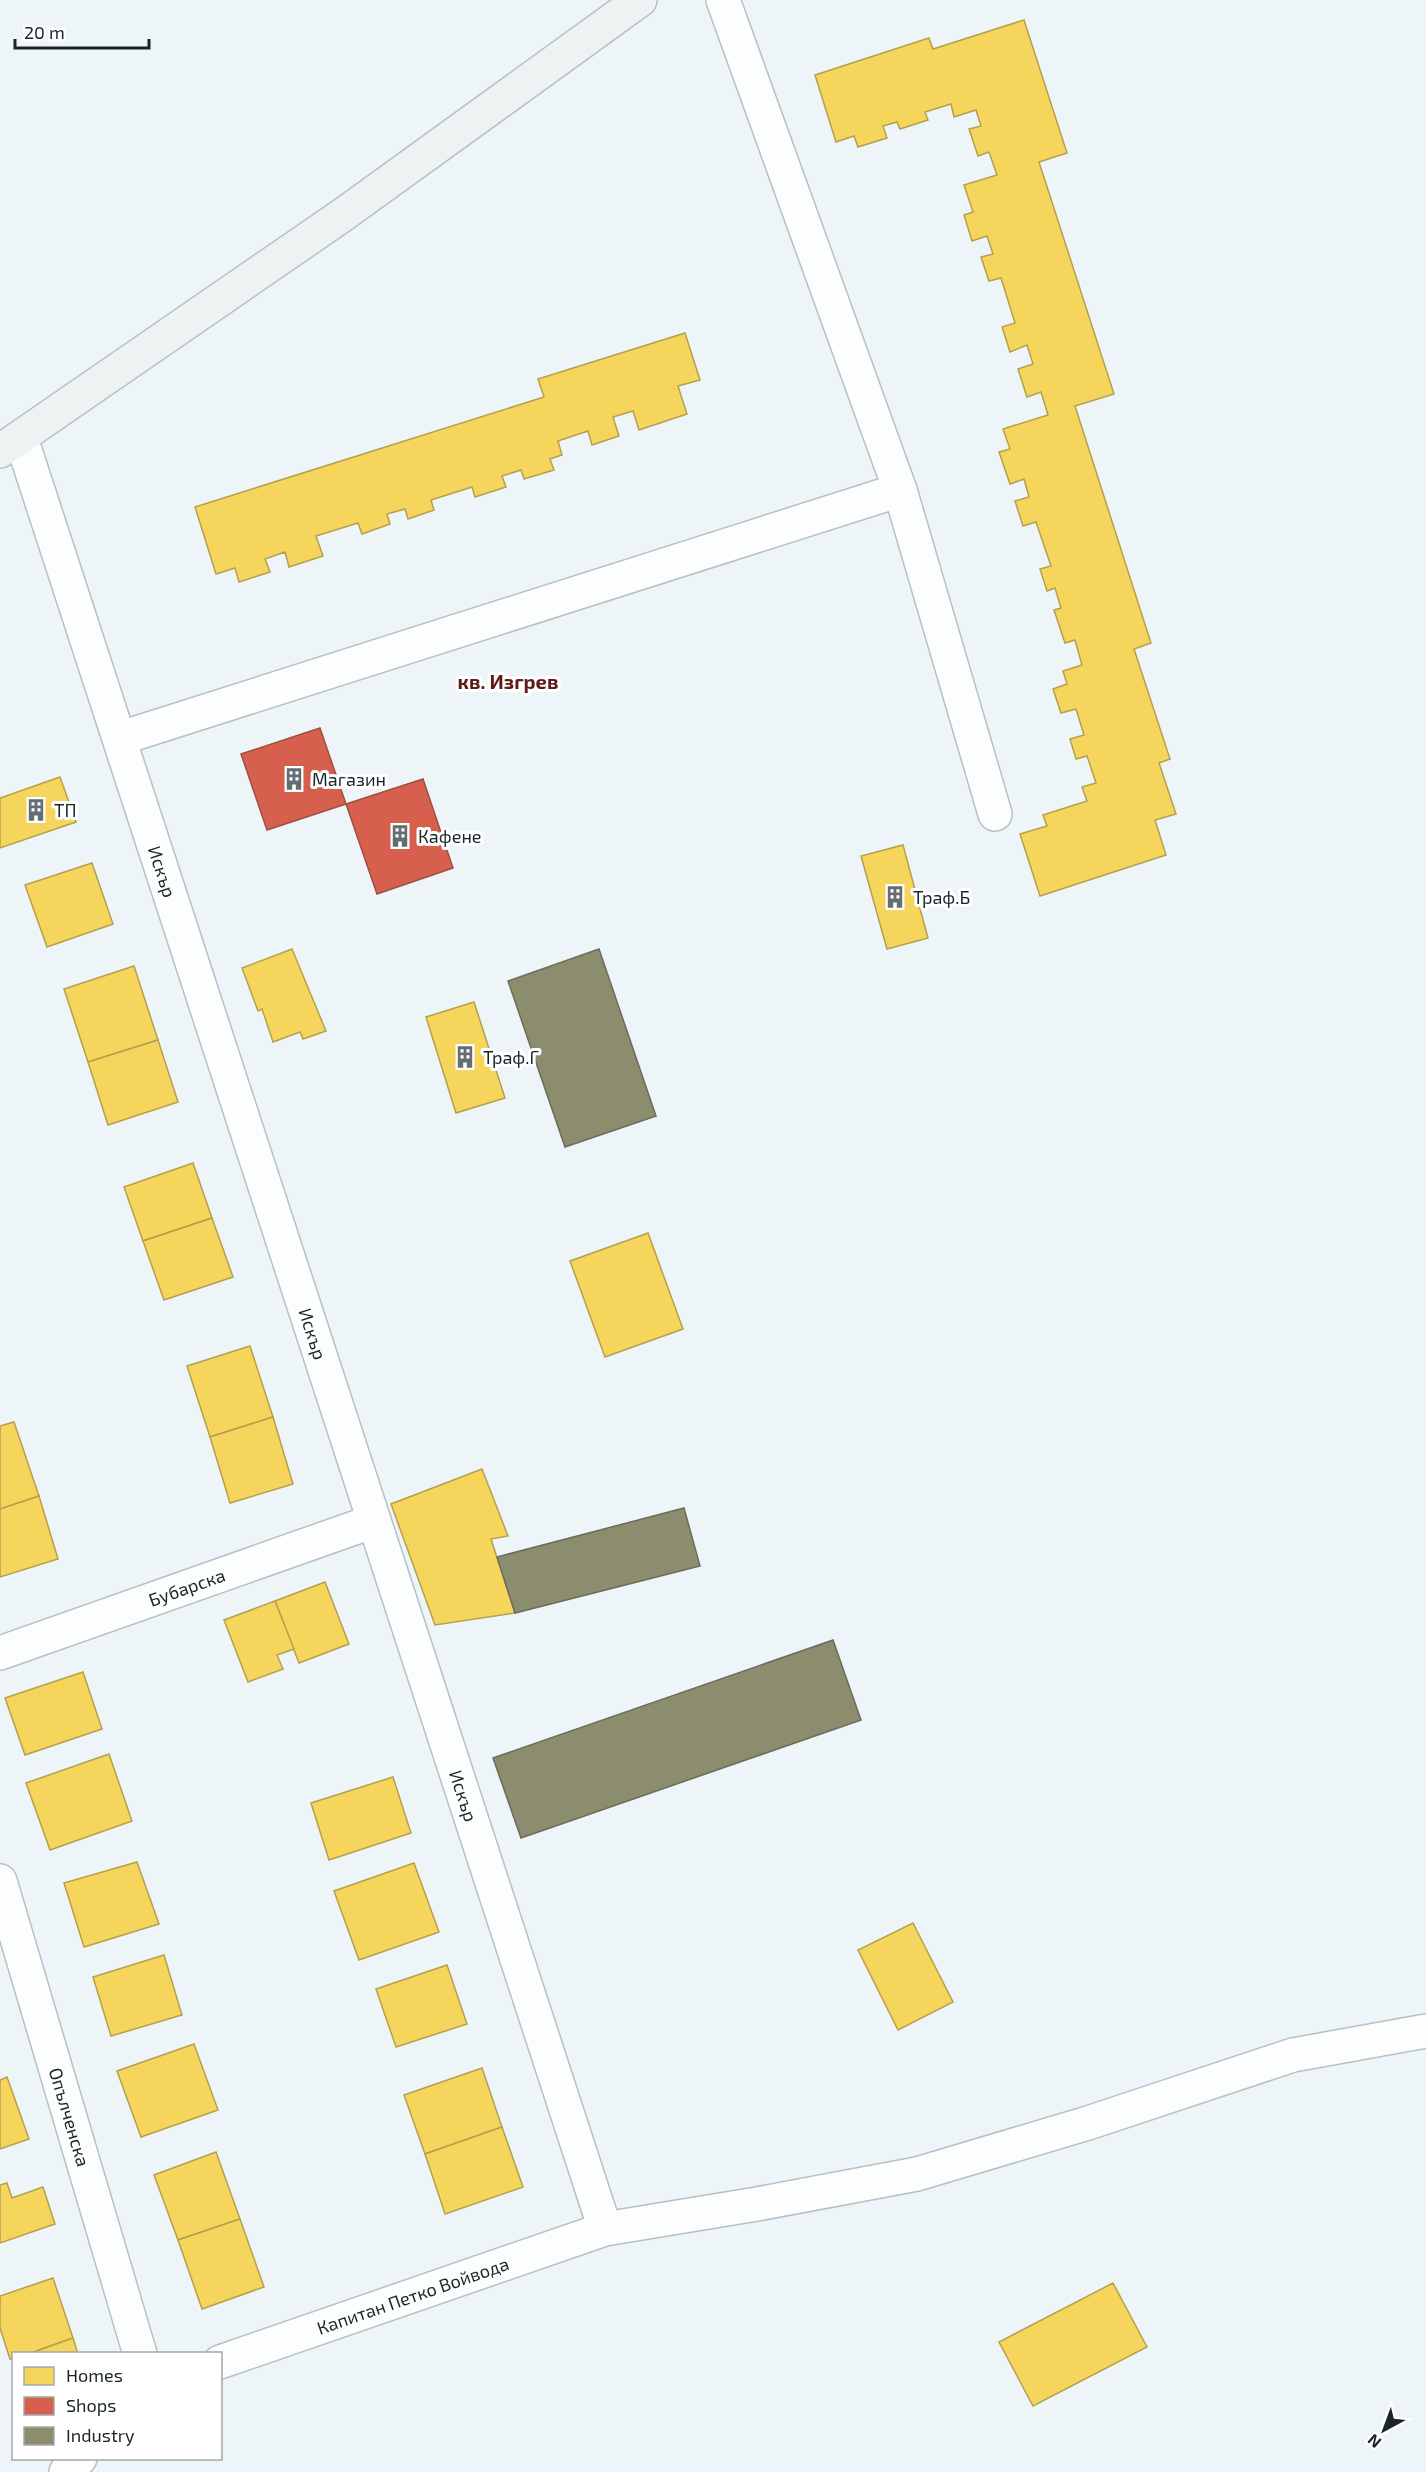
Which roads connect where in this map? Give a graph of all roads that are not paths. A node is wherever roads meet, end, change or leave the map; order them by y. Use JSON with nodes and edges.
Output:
{"nodes":[{"id":1,"x":640,"y":0,"type":"edge"},
{"id":2,"x":723,"y":0,"type":"edge"},
{"id":3,"x":11,"y":444,"type":"edge"},
{"id":4,"x":900,"y":490,"type":"junction"},
{"id":5,"x":121,"y":738,"type":"junction"},
{"id":6,"x":995,"y":814,"type":"dead end"},
{"id":7,"x":374,"y":1521,"type":"junction"},
{"id":8,"x":0,"y":1653,"type":"edge"},
{"id":9,"x":0,"y":1881,"type":"edge"},
{"id":10,"x":1426,"y":2031,"type":"edge"},
{"id":11,"x":605,"y":2229,"type":"junction"},
{"id":12,"x":139,"y":2352,"type":"edge"},
{"id":13,"x":222,"y":2361,"type":"edge"},
{"id":14,"x":78,"y":2460,"type":"edge"},
{"id":15,"x":66,"y":2472,"type":"edge"}],
"edges":[{"from":1,"to":3,"type":"street"},
{"from":2,"to":4,"type":"street"},
{"from":3,"to":5,"type":"street","name":"Искър"},
{"from":4,"to":5,"type":"street"},
{"from":4,"to":6,"type":"street"},
{"from":5,"to":7,"type":"street","name":"Искър"},
{"from":7,"to":8,"type":"street","name":"Бубарска"},
{"from":7,"to":11,"type":"street","name":"Искър"},
{"from":9,"to":12,"type":"street","name":"Опълченска"},
{"from":10,"to":11,"type":"street","name":"Капитан Петко Войвода"},
{"from":11,"to":13,"type":"street","name":"Капитан Петко Войвода"},
{"from":14,"to":15,"type":"street"}]}
